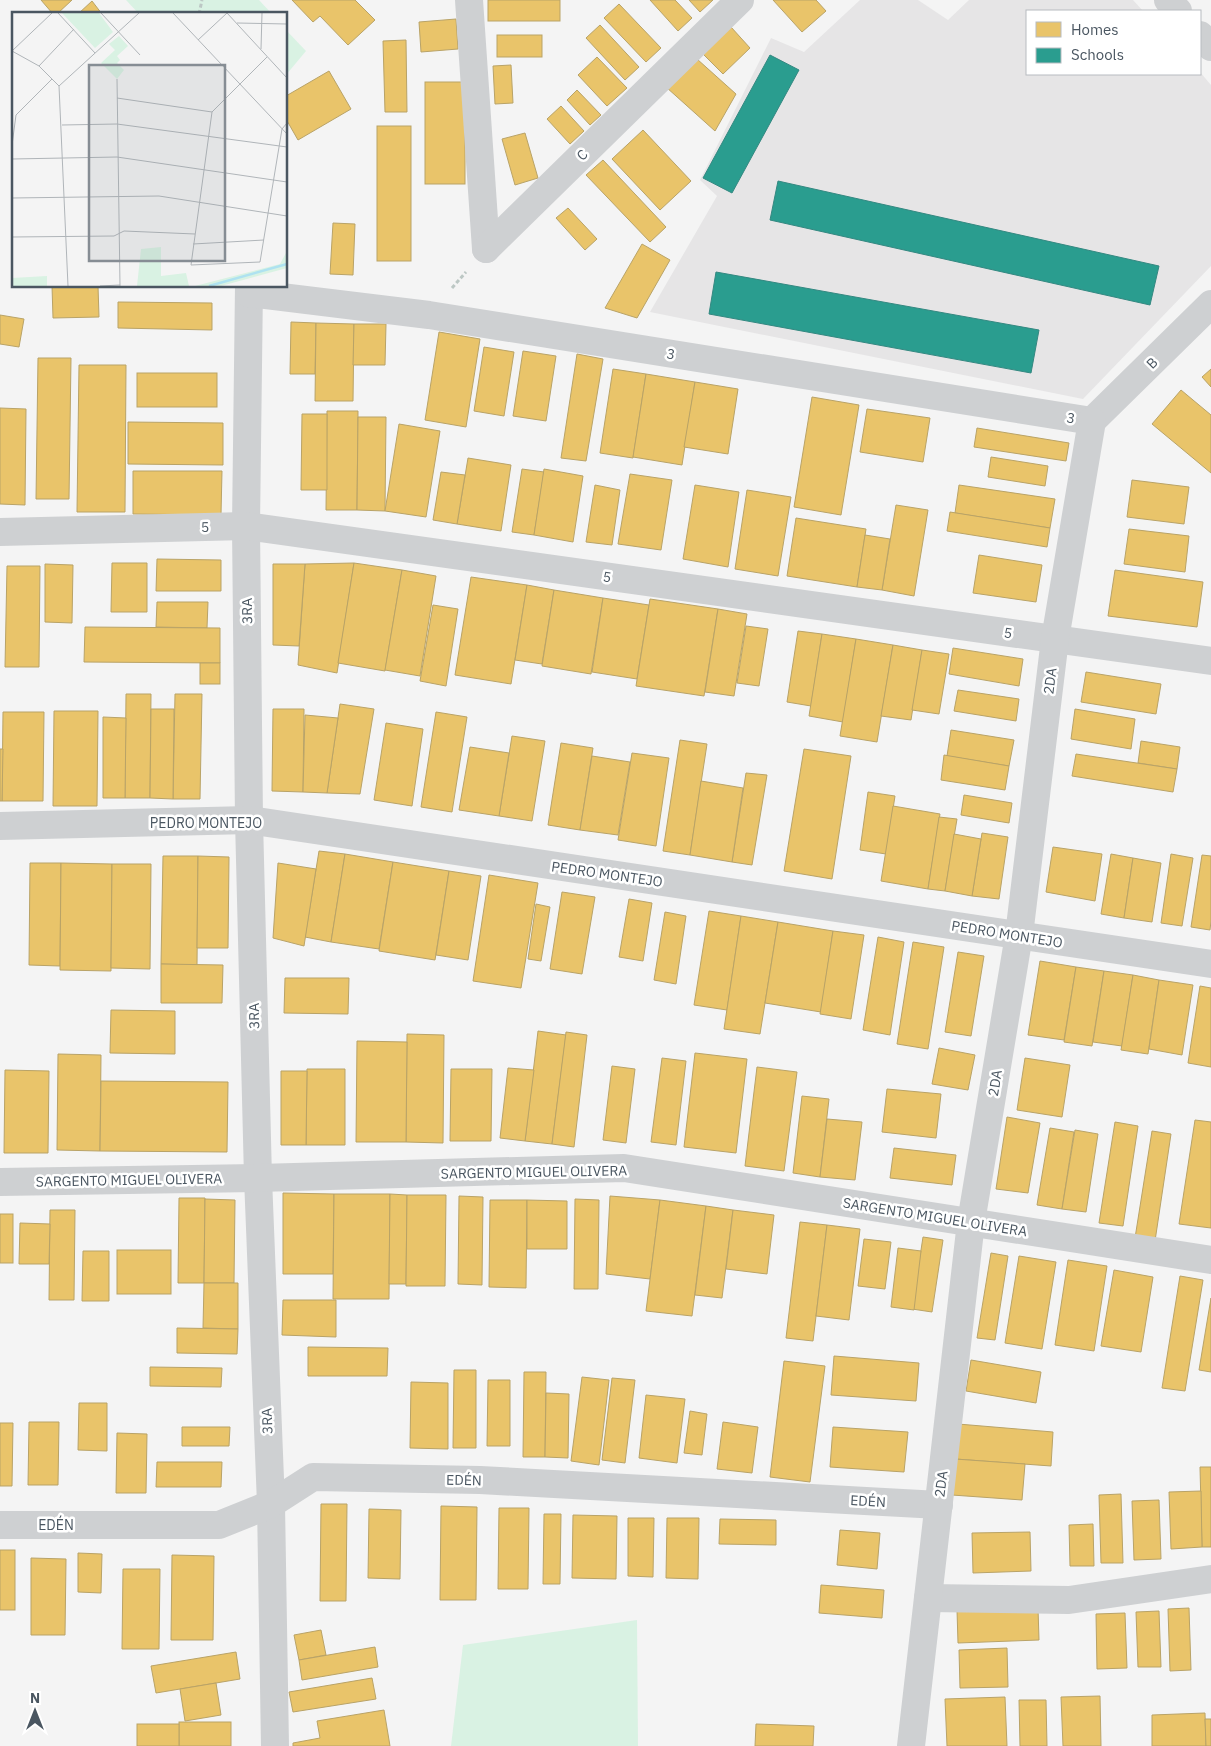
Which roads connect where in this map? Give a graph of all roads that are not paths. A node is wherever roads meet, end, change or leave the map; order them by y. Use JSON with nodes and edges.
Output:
{"nodes":[{"id":1,"x":469,"y":0,"type":"edge"},
{"id":2,"x":740,"y":0,"type":"edge"},
{"id":3,"x":1168,"y":0,"type":"edge"},
{"id":4,"x":1177,"y":10,"type":"edge"},
{"id":5,"x":1201,"y":36,"type":"edge"},
{"id":6,"x":1211,"y":47,"type":"edge"},
{"id":7,"x":249,"y":289,"type":"edge"},
{"id":8,"x":1211,"y":304,"type":"edge"},
{"id":9,"x":1092,"y":421,"type":"junction"},
{"id":10,"x":246,"y":526,"type":"junction"},
{"id":11,"x":0,"y":532,"type":"edge"},
{"id":12,"x":1055,"y":639,"type":"junction"},
{"id":13,"x":1211,"y":661,"type":"edge"},
{"id":14,"x":249,"y":820,"type":"junction"},
{"id":15,"x":0,"y":826,"type":"edge"},
{"id":16,"x":1019,"y":935,"type":"junction"},
{"id":17,"x":1211,"y":964,"type":"edge"},
{"id":18,"x":258,"y":1178,"type":"junction"},
{"id":19,"x":0,"y":1182,"type":"edge"},
{"id":20,"x":971,"y":1222,"type":"junction"},
{"id":21,"x":1211,"y":1260,"type":"edge"},
{"id":22,"x":271,"y":1504,"type":"junction"},
{"id":23,"x":939,"y":1505,"type":"junction"},
{"id":24,"x":0,"y":1525,"type":"edge"},
{"id":25,"x":1211,"y":1579,"type":"edge"},
{"id":26,"x":928,"y":1598,"type":"junction"},
{"id":27,"x":275,"y":1746,"type":"edge"},
{"id":28,"x":911,"y":1746,"type":"edge"}],
"edges":[{"from":1,"to":2,"type":"street","name":"C"},
{"from":3,"to":4,"type":"street"},
{"from":5,"to":6,"type":"street"},
{"from":7,"to":9,"type":"street","name":"3"},
{"from":7,"to":10,"type":"street","name":"3RA"},
{"from":8,"to":9,"type":"street","name":"B"},
{"from":9,"to":12,"type":"street","name":"2DA"},
{"from":10,"to":11,"type":"street","name":"5"},
{"from":10,"to":12,"type":"street","name":"5"},
{"from":10,"to":14,"type":"street","name":"3RA"},
{"from":12,"to":13,"type":"street","name":"5"},
{"from":12,"to":16,"type":"street","name":"2DA"},
{"from":14,"to":15,"type":"street","name":"PEDRO MONTEJO"},
{"from":14,"to":16,"type":"street","name":"PEDRO MONTEJO"},
{"from":14,"to":18,"type":"street","name":"3RA"},
{"from":16,"to":17,"type":"street","name":"PEDRO MONTEJO"},
{"from":16,"to":20,"type":"street","name":"2DA"},
{"from":18,"to":19,"type":"street","name":"SARGENTO MIGUEL OLIVERA"},
{"from":18,"to":20,"type":"street","name":"SARGENTO MIGUEL OLIVERA"},
{"from":18,"to":22,"type":"street","name":"3RA"},
{"from":20,"to":21,"type":"street","name":"SARGENTO MIGUEL OLIVERA"},
{"from":20,"to":23,"type":"street","name":"2DA"},
{"from":22,"to":23,"type":"street","name":"EDÉN"},
{"from":22,"to":24,"type":"street","name":"EDÉN"},
{"from":22,"to":27,"type":"street","name":"3RA"},
{"from":23,"to":26,"type":"street","name":"2DA"},
{"from":25,"to":26,"type":"street"},
{"from":26,"to":28,"type":"street","name":"2DA"}]}
